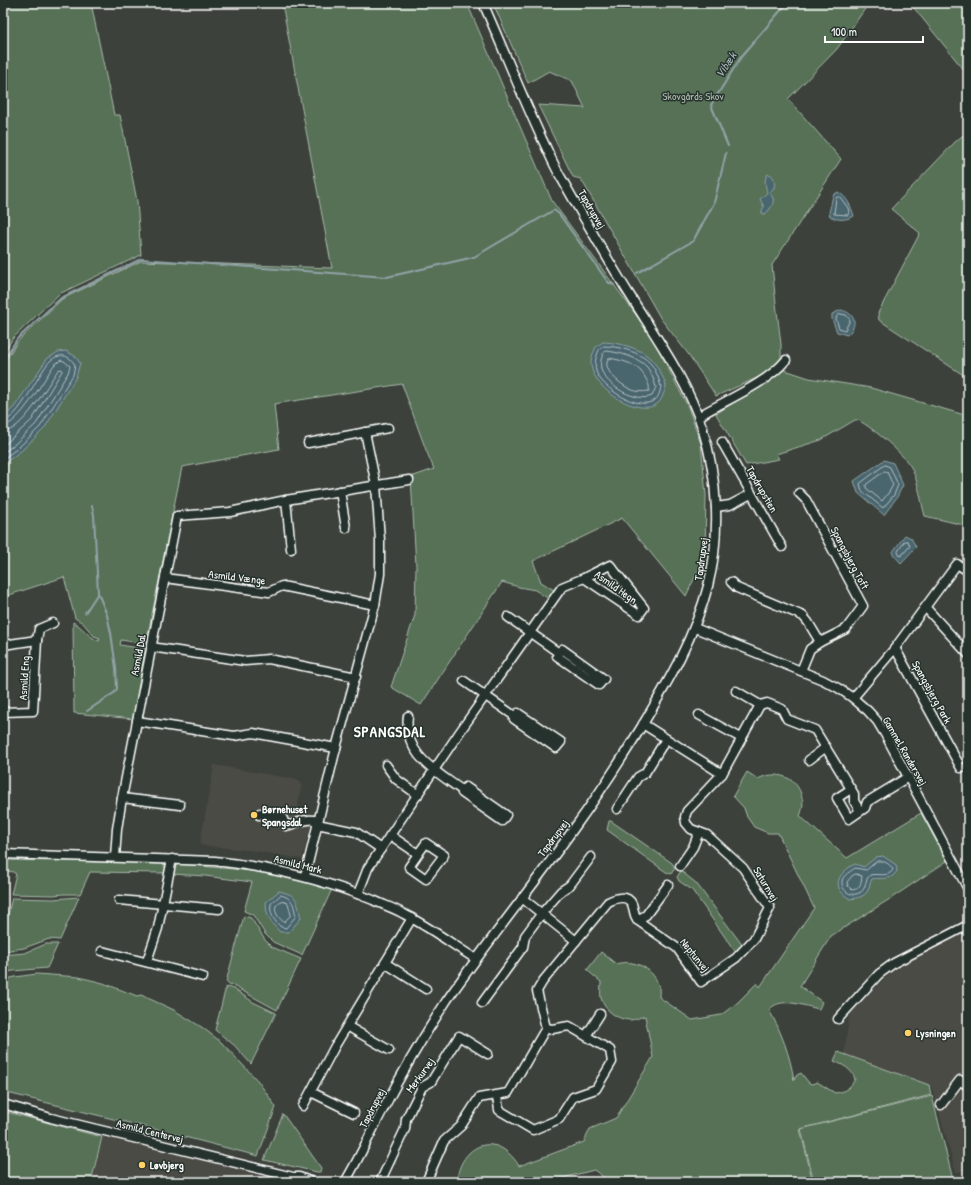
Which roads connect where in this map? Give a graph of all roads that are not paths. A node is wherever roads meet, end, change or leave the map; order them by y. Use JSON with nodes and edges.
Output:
{"nodes":[{"id":1,"x":483,"y":3,"type":"edge"},
{"id":2,"x":786,"y":360,"type":"dead end"},
{"id":3,"x":699,"y":417,"type":"junction"},
{"id":4,"x":388,"y":428,"type":"dead end"},
{"id":5,"x":365,"y":432,"type":"junction"},
{"id":6,"x":722,"y":442,"type":"dead end"},
{"id":7,"x":308,"y":443,"type":"dead end"},
{"id":8,"x":409,"y":480,"type":"dead end"},
{"id":9,"x":376,"y":485,"type":"junction"},
{"id":10,"x":340,"y":491,"type":"junction"},
{"id":11,"x":799,"y":493,"type":"dead end"},
{"id":12,"x":751,"y":494,"type":"junction"},
{"id":13,"x":286,"y":500,"type":"junction"},
{"id":14,"x":716,"y":507,"type":"junction"},
{"id":15,"x":346,"y":528,"type":"dead end"},
{"id":16,"x":782,"y":547,"type":"dead end"},
{"id":17,"x":291,"y":549,"type":"dead end"},
{"id":18,"x":968,"y":571,"type":"edge"},
{"id":19,"x":165,"y":578,"type":"junction"},
{"id":20,"x":584,"y":578,"type":"junction"},
{"id":21,"x":731,"y":582,"type":"dead end"},
{"id":22,"x":375,"y":605,"type":"junction"},
{"id":23,"x":926,"y":608,"type":"junction"},
{"id":24,"x":508,"y":617,"type":"dead end"},
{"id":25,"x":53,"y":623,"type":"dead end"},
{"id":26,"x":695,"y":628,"type":"junction"},
{"id":27,"x":529,"y":632,"type":"junction"},
{"id":28,"x":37,"y":640,"type":"junction"},
{"id":29,"x":820,"y":642,"type":"junction"},
{"id":30,"x":3,"y":645,"type":"edge"},
{"id":31,"x":151,"y":647,"type":"junction"},
{"id":32,"x":895,"y":648,"type":"junction"},
{"id":33,"x":559,"y":653,"type":"junction"},
{"id":34,"x":968,"y":654,"type":"edge"},
{"id":35,"x":800,"y":671,"type":"junction"},
{"id":36,"x":356,"y":677,"type":"junction"},
{"id":37,"x":464,"y":680,"type":"dead end"},
{"id":38,"x":736,"y":691,"type":"dead end"},
{"id":39,"x":486,"y":696,"type":"junction"},
{"id":40,"x":853,"y":698,"type":"junction"},
{"id":41,"x":760,"y":705,"type":"junction"},
{"id":42,"x":3,"y":712,"type":"edge"},
{"id":43,"x":699,"y":715,"type":"dead end"},
{"id":44,"x":408,"y":716,"type":"dead end"},
{"id":45,"x":516,"y":717,"type":"junction"},
{"id":46,"x":137,"y":721,"type":"junction"},
{"id":47,"x":643,"y":724,"type":"junction"},
{"id":48,"x":741,"y":738,"type":"junction"},
{"id":49,"x":666,"y":739,"type":"junction"},
{"id":50,"x":826,"y":747,"type":"junction"},
{"id":51,"x":336,"y":748,"type":"junction"},
{"id":52,"x":809,"y":760,"type":"dead end"},
{"id":53,"x":386,"y":765,"type":"dead end"},
{"id":54,"x":961,"y":768,"type":"dead end"},
{"id":55,"x":435,"y":770,"type":"junction"},
{"id":56,"x":722,"y":774,"type":"junction"},
{"id":57,"x":908,"y":777,"type":"junction"},
{"id":58,"x":851,"y":789,"type":"junction"},
{"id":59,"x":463,"y":790,"type":"junction"},
{"id":60,"x":418,"y":795,"type":"junction"},
{"id":61,"x":122,"y":798,"type":"junction"},
{"id":62,"x":180,"y":805,"type":"dead end"},
{"id":63,"x":617,"y":810,"type":"dead end"},
{"id":64,"x":860,"y":811,"type":"junction"},
{"id":65,"x":259,"y":815,"type":"dead end"},
{"id":66,"x":316,"y":822,"type":"junction"},
{"id":67,"x":699,"y":832,"type":"junction"},
{"id":68,"x":390,"y":834,"type":"junction"},
{"id":69,"x":381,"y":849,"type":"junction"},
{"id":70,"x":3,"y":854,"type":"edge"},
{"id":71,"x":418,"y":854,"type":"junction"},
{"id":72,"x":114,"y":857,"type":"junction"},
{"id":73,"x":591,"y":857,"type":"dead end"},
{"id":74,"x":172,"y":859,"type":"junction"},
{"id":75,"x":680,"y":866,"type":"dead end"},
{"id":76,"x":305,"y":876,"type":"junction"},
{"id":77,"x":668,"y":885,"type":"dead end"},
{"id":78,"x":968,"y":889,"type":"edge"},
{"id":79,"x":358,"y":894,"type":"junction"},
{"id":80,"x":522,"y":898,"type":"junction"},
{"id":81,"x":119,"y":900,"type":"dead end"},
{"id":82,"x":164,"y":904,"type":"junction"},
{"id":83,"x":219,"y":909,"type":"dead end"},
{"id":84,"x":542,"y":913,"type":"junction"},
{"id":85,"x":412,"y":918,"type":"junction"},
{"id":86,"x":636,"y":920,"type":"junction"},
{"id":87,"x":968,"y":925,"type":"edge"},
{"id":88,"x":576,"y":941,"type":"junction"},
{"id":89,"x":102,"y":951,"type":"dead end"},
{"id":90,"x":476,"y":958,"type":"junction"},
{"id":91,"x":736,"y":958,"type":"joint"},
{"id":92,"x":147,"y":961,"type":"junction"},
{"id":93,"x":385,"y":963,"type":"junction"},
{"id":94,"x":203,"y":977,"type":"dead end"},
{"id":95,"x":426,"y":989,"type":"dead end"},
{"id":96,"x":482,"y":1003,"type":"dead end"},
{"id":97,"x":600,"y":1014,"type":"dead end"},
{"id":98,"x":838,"y":1019,"type":"dead end"},
{"id":99,"x":347,"y":1026,"type":"junction"},
{"id":100,"x":546,"y":1028,"type":"junction"},
{"id":101,"x":586,"y":1036,"type":"junction"},
{"id":102,"x":389,"y":1050,"type":"dead end"},
{"id":103,"x":488,"y":1054,"type":"dead end"},
{"id":104,"x":968,"y":1086,"type":"edge"},
{"id":105,"x":311,"y":1092,"type":"junction"},
{"id":106,"x":497,"y":1096,"type":"junction"},
{"id":107,"x":3,"y":1104,"type":"edge"},
{"id":108,"x":941,"y":1105,"type":"dead end"},
{"id":109,"x":303,"y":1106,"type":"dead end"},
{"id":110,"x":354,"y":1113,"type":"dead end"},
{"id":111,"x":357,"y":1161,"type":"junction"},
{"id":112,"x":293,"y":1177,"type":"junction"},
{"id":113,"x":301,"y":1182,"type":"edge"},
{"id":114,"x":312,"y":1182,"type":"edge"},
{"id":115,"x":345,"y":1182,"type":"edge"},
{"id":116,"x":351,"y":1182,"type":"edge"},
{"id":117,"x":380,"y":1182,"type":"edge"},
{"id":118,"x":426,"y":1182,"type":"edge"}],
"edges":[{"from":1,"to":3,"type":"street","name":"Tapdrupvej"},
{"from":2,"to":3,"type":"street"},
{"from":3,"to":14,"type":"street","name":"Tapdrupvej"},
{"from":4,"to":5,"type":"street"},
{"from":5,"to":7,"type":"street"},
{"from":5,"to":9,"type":"street"},
{"from":6,"to":12,"type":"street","name":"Tapdrupstien"},
{"from":8,"to":9,"type":"street"},
{"from":9,"to":10,"type":"street"},
{"from":9,"to":22,"type":"street"},
{"from":10,"to":13,"type":"street"},
{"from":10,"to":15,"type":"street"},
{"from":11,"to":29,"type":"street","name":"Spangsbjerg Toft"},
{"from":12,"to":14,"type":"street"},
{"from":12,"to":16,"type":"street","name":"Tapdrupstien"},
{"from":13,"to":17,"type":"street"},
{"from":13,"to":19,"type":"street","name":"Asmild Dal"},
{"from":14,"to":26,"type":"street","name":"Tapdrupvej"},
{"from":18,"to":23,"type":"street"},
{"from":19,"to":22,"type":"street","name":"Asmild Vænge"},
{"from":19,"to":31,"type":"street","name":"Asmild Dal"},
{"from":20,"to":20,"type":"street","name":"Asmild Hegn"},
{"from":20,"to":27,"type":"street","name":"Asmild Hegn"},
{"from":21,"to":29,"type":"street"},
{"from":22,"to":36,"type":"street"},
{"from":23,"to":32,"type":"street"},
{"from":23,"to":34,"type":"street"},
{"from":24,"to":27,"type":"street"},
{"from":25,"to":28,"type":"street"},
{"from":26,"to":35,"type":"street","name":"Gammel Randersvej"},
{"from":26,"to":47,"type":"street","name":"Tapdrupvej"},
{"from":27,"to":33,"type":"street"},
{"from":27,"to":39,"type":"street","name":"Asmild Hegn"},
{"from":28,"to":30,"type":"street","name":"Asmild Eng"},
{"from":28,"to":42,"type":"street","name":"Asmild Eng"},
{"from":29,"to":35,"type":"street","name":"Spangsbjerg Toft"},
{"from":31,"to":36,"type":"street"},
{"from":31,"to":46,"type":"street","name":"Asmild Dal"},
{"from":32,"to":40,"type":"street"},
{"from":32,"to":54,"type":"street","name":"Spangsbjerg Park"},
{"from":33,"to":33,"type":"street"},
{"from":35,"to":40,"type":"street","name":"Gammel Randersvej"},
{"from":36,"to":51,"type":"street"},
{"from":37,"to":39,"type":"street"},
{"from":38,"to":41,"type":"street"},
{"from":39,"to":45,"type":"street"},
{"from":39,"to":55,"type":"street","name":"Asmild Hegn"},
{"from":40,"to":57,"type":"street","name":"Gammel Randersvej"},
{"from":41,"to":48,"type":"street","name":"Saturnvej"},
{"from":41,"to":50,"type":"street"},
{"from":43,"to":48,"type":"street"},
{"from":44,"to":55,"type":"street"},
{"from":45,"to":45,"type":"street"},
{"from":46,"to":51,"type":"street"},
{"from":46,"to":61,"type":"street","name":"Asmild Dal"},
{"from":47,"to":49,"type":"street"},
{"from":47,"to":80,"type":"street","name":"Tapdrupvej"},
{"from":48,"to":56,"type":"street","name":"Saturnvej"},
{"from":49,"to":56,"type":"street"},
{"from":49,"to":63,"type":"street"},
{"from":50,"to":52,"type":"street"},
{"from":50,"to":58,"type":"street"},
{"from":51,"to":66,"type":"street"},
{"from":53,"to":60,"type":"street"},
{"from":55,"to":59,"type":"street"},
{"from":55,"to":60,"type":"street","name":"Asmild Hegn"},
{"from":56,"to":67,"type":"street","name":"Saturnvej"},
{"from":57,"to":64,"type":"street"},
{"from":57,"to":78,"type":"street","name":"Gammel Randersvej"},
{"from":58,"to":64,"type":"street"},
{"from":58,"to":64,"type":"street"},
{"from":59,"to":59,"type":"street"},
{"from":60,"to":68,"type":"street","name":"Asmild Hegn"},
{"from":61,"to":62,"type":"street"},
{"from":61,"to":72,"type":"street","name":"Asmild Dal"},
{"from":65,"to":66,"type":"street"},
{"from":66,"to":69,"type":"street"},
{"from":66,"to":76,"type":"street"},
{"from":67,"to":75,"type":"street"},
{"from":67,"to":91,"type":"street","name":"Saturnvej"},
{"from":68,"to":69,"type":"street","name":"Asmild Hegn"},
{"from":68,"to":71,"type":"street"},
{"from":69,"to":79,"type":"street","name":"Asmild Hegn"},
{"from":70,"to":72,"type":"street","name":"Asmild Mark"},
{"from":71,"to":71,"type":"street"},
{"from":72,"to":74,"type":"street","name":"Asmild Mark"},
{"from":73,"to":84,"type":"street"},
{"from":74,"to":76,"type":"street","name":"Asmild Mark"},
{"from":74,"to":82,"type":"street"},
{"from":76,"to":79,"type":"street","name":"Asmild Mark"},
{"from":77,"to":86,"type":"street"},
{"from":79,"to":85,"type":"street","name":"Asmild Mark"},
{"from":80,"to":84,"type":"street"},
{"from":80,"to":90,"type":"street","name":"Tapdrupvej"},
{"from":81,"to":82,"type":"street"},
{"from":82,"to":83,"type":"street"},
{"from":82,"to":92,"type":"street"},
{"from":84,"to":88,"type":"street"},
{"from":84,"to":96,"type":"street"},
{"from":85,"to":90,"type":"street","name":"Asmild Mark"},
{"from":85,"to":93,"type":"street"},
{"from":86,"to":88,"type":"street"},
{"from":86,"to":91,"type":"street","name":"Neptunvej"},
{"from":87,"to":98,"type":"street"},
{"from":88,"to":100,"type":"street"},
{"from":89,"to":92,"type":"street"},
{"from":90,"to":111,"type":"street","name":"Tapdrupvej"},
{"from":92,"to":94,"type":"street"},
{"from":93,"to":95,"type":"street"},
{"from":93,"to":99,"type":"street"},
{"from":97,"to":101,"type":"street"},
{"from":99,"to":102,"type":"street"},
{"from":99,"to":105,"type":"street"},
{"from":100,"to":101,"type":"street"},
{"from":100,"to":106,"type":"street"},
{"from":101,"to":106,"type":"street"},
{"from":103,"to":117,"type":"street","name":"Merkurvej"},
{"from":104,"to":108,"type":"street"},
{"from":105,"to":109,"type":"street"},
{"from":105,"to":110,"type":"street"},
{"from":106,"to":118,"type":"street"},
{"from":107,"to":112,"type":"street","name":"Asmild Centervej"},
{"from":111,"to":115,"type":"street","name":"Tapdrupvej"},
{"from":111,"to":116,"type":"street","name":"Tapdrupvej"},
{"from":112,"to":113,"type":"street","name":"Asmild Centervej"},
{"from":112,"to":114,"type":"street","name":"Asmild Centervej"}]}
